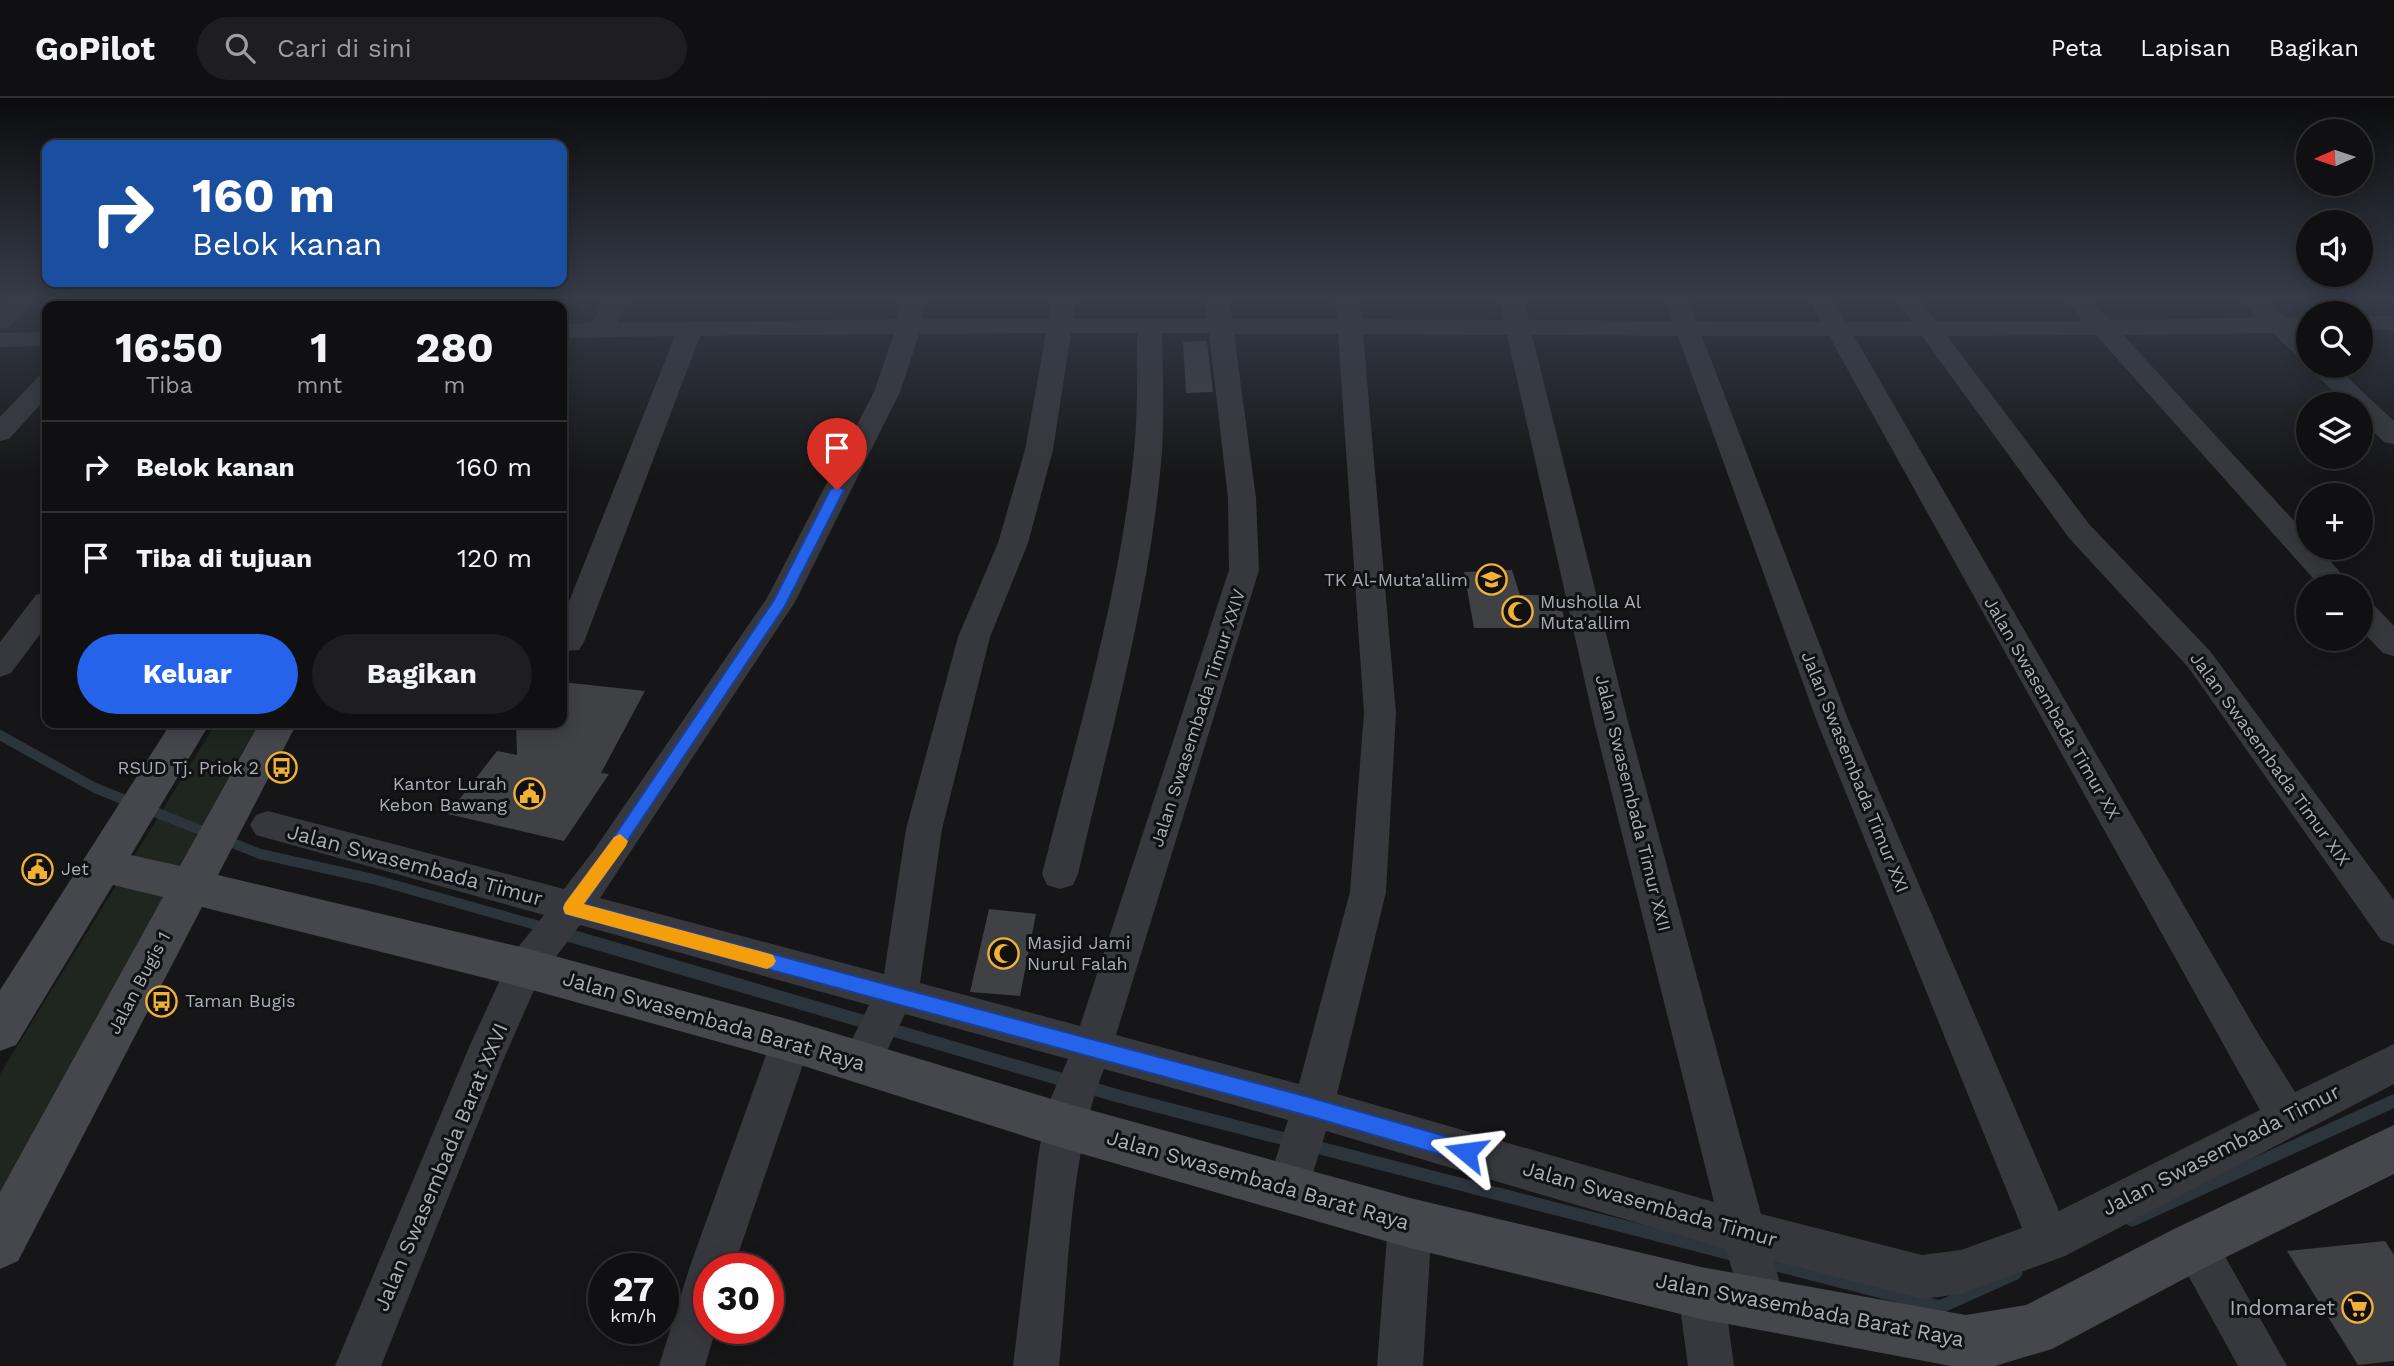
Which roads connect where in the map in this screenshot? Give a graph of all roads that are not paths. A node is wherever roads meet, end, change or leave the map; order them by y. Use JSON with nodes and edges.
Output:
{"nodes":[{"id":1,"x":680,"y":357,"type":"edge"},
{"id":2,"x":898,"y":357,"type":"edge"},
{"id":3,"x":1055,"y":357,"type":"edge"},
{"id":4,"x":1150,"y":357,"type":"edge"},
{"id":5,"x":1224,"y":357,"type":"edge"},
{"id":6,"x":1353,"y":357,"type":"edge"},
{"id":7,"x":1526,"y":357,"type":"edge"},
{"id":8,"x":1698,"y":357,"type":"edge"},
{"id":9,"x":1854,"y":357,"type":"edge"},
{"id":10,"x":1947,"y":357,"type":"edge"},
{"id":11,"x":2129,"y":357,"type":"edge"},
{"id":12,"x":2334,"y":378,"type":"edge"},
{"id":13,"x":42,"y":387,"type":"edge"},
{"id":14,"x":0,"y":433,"type":"edge"},
{"id":15,"x":2394,"y":436,"type":"edge"},
{"id":16,"x":2326,"y":574,"type":"edge"},
{"id":17,"x":42,"y":610,"type":"edge"},
{"id":18,"x":2373,"y":623,"type":"edge"},
{"id":19,"x":568,"y":642,"type":"dead end"},
{"id":20,"x":2394,"y":645,"type":"edge"},
{"id":21,"x":0,"y":665,"type":"edge"},
{"id":22,"x":188,"y":728,"type":"edge"},
{"id":23,"x":275,"y":728,"type":"edge"},
{"id":24,"x":268,"y":825,"type":"dead end"},
{"id":25,"x":109,"y":855,"type":"junction"},
{"id":26,"x":1060,"y":874,"type":"dead end"},
{"id":27,"x":196,"y":876,"type":"junction"},
{"id":28,"x":569,"y":911,"type":"junction"},
{"id":29,"x":2394,"y":929,"type":"edge"},
{"id":30,"x":528,"y":964,"type":"junction"},
{"id":31,"x":891,"y":1003,"type":"junction"},
{"id":32,"x":0,"y":1030,"type":"edge"},
{"id":33,"x":791,"y":1041,"type":"junction"},
{"id":34,"x":864,"y":1056,"type":"junction"},
{"id":35,"x":1088,"y":1059,"type":"junction"},
{"id":36,"x":2394,"y":1063,"type":"edge"},
{"id":37,"x":1311,"y":1113,"type":"junction"},
{"id":38,"x":1067,"y":1116,"type":"junction"},
{"id":39,"x":2287,"y":1116,"type":"junction"},
{"id":40,"x":2391,"y":1157,"type":"edge"},
{"id":41,"x":1290,"y":1183,"type":"junction"},
{"id":42,"x":1410,"y":1223,"type":"junction"},
{"id":43,"x":1747,"y":1239,"type":"junction"},
{"id":44,"x":2049,"y":1240,"type":"junction"},
{"id":45,"x":0,"y":1243,"type":"edge"},
{"id":46,"x":2194,"y":1246,"type":"junction"},
{"id":47,"x":717,"y":1253,"type":"edge"},
{"id":48,"x":1701,"y":1293,"type":"junction"},
{"id":49,"x":1762,"y":1300,"type":"junction"},
{"id":50,"x":693,"y":1330,"type":"edge"},
{"id":51,"x":1971,"y":1354,"type":"edge"},
{"id":52,"x":358,"y":1366,"type":"edge"},
{"id":53,"x":682,"y":1366,"type":"edge"},
{"id":54,"x":1036,"y":1366,"type":"edge"},
{"id":55,"x":1400,"y":1366,"type":"edge"},
{"id":56,"x":1711,"y":1366,"type":"edge"},
{"id":57,"x":2263,"y":1366,"type":"edge"}],
"edges":[{"from":1,"to":19,"type":"street"},
{"from":2,"to":28,"type":"street","name":"Jalan Swasembada Barat XXVI"},
{"from":3,"to":31,"type":"street"},
{"from":4,"to":26,"type":"street"},
{"from":5,"to":35,"type":"street","name":"Jalan Swasembada Timur XXIV"},
{"from":6,"to":37,"type":"street"},
{"from":7,"to":43,"type":"street","name":"Jalan Swasembada Timur XXII"},
{"from":8,"to":44,"type":"street","name":"Jalan Swasembada Timur XXI"},
{"from":9,"to":39,"type":"street","name":"Jalan Swasembada Timur XX"},
{"from":10,"to":29,"type":"street","name":"Jalan Swasembada Timur XIX"},
{"from":11,"to":16,"type":"street"},
{"from":12,"to":15,"type":"street"},
{"from":13,"to":14,"type":"street"},
{"from":17,"to":21,"type":"street"},
{"from":18,"to":20,"type":"street"},
{"from":22,"to":25,"type":"street"},
{"from":23,"to":27,"type":"street","name":"Jalan Bugis 1"},
{"from":24,"to":28,"type":"street","name":"Jalan Swasembada Timur"},
{"from":25,"to":27,"type":"street","name":"Jalan Swasembada Barat Raya"},
{"from":25,"to":32,"type":"street"},
{"from":27,"to":30,"type":"street","name":"Jalan Swasembada Barat Raya"},
{"from":27,"to":45,"type":"street","name":"Jalan Bugis 1"},
{"from":28,"to":30,"type":"street","name":"Jalan Swasembada Barat XXVI"},
{"from":28,"to":31,"type":"street","name":"Jalan Swasembada Timur"},
{"from":30,"to":33,"type":"street","name":"Jalan Swasembada Barat Raya"},
{"from":30,"to":52,"type":"street","name":"Jalan Swasembada Barat XXVI"},
{"from":31,"to":34,"type":"street"},
{"from":31,"to":35,"type":"street","name":"Jalan Swasembada Timur"},
{"from":33,"to":34,"type":"street","name":"Jalan Swasembada Barat Raya"},
{"from":33,"to":47,"type":"street"},
{"from":34,"to":38,"type":"street","name":"Jalan Swasembada Barat Raya"},
{"from":35,"to":37,"type":"street","name":"Jalan Swasembada Timur"},
{"from":35,"to":38,"type":"street","name":"Jalan Swasembada Timur XXIV"},
{"from":36,"to":39,"type":"street","name":"Jalan Swasembada Timur"},
{"from":37,"to":41,"type":"street"},
{"from":37,"to":43,"type":"street","name":"Jalan Swasembada Timur"},
{"from":38,"to":41,"type":"street","name":"Jalan Swasembada Barat Raya"},
{"from":38,"to":54,"type":"street","name":"Jalan Swasembada Timur XXIV"},
{"from":39,"to":44,"type":"street","name":"Jalan Swasembada Timur"},
{"from":40,"to":46,"type":"street","name":"Jalan Swasembada Barat Raya"},
{"from":41,"to":42,"type":"street","name":"Jalan Swasembada Barat Raya"},
{"from":42,"to":48,"type":"street","name":"Jalan Swasembada Barat Raya"},
{"from":42,"to":55,"type":"street"},
{"from":43,"to":44,"type":"street","name":"Jalan Swasembada Timur"},
{"from":43,"to":49,"type":"street","name":"Jalan Swasembada Timur XXII"},
{"from":46,"to":51,"type":"street","name":"Jalan Swasembada Barat Raya"},
{"from":46,"to":57,"type":"street"},
{"from":48,"to":49,"type":"street","name":"Jalan Swasembada Barat Raya"},
{"from":48,"to":56,"type":"street"},
{"from":49,"to":51,"type":"street","name":"Jalan Swasembada Barat Raya"},
{"from":50,"to":53,"type":"street"}]}
